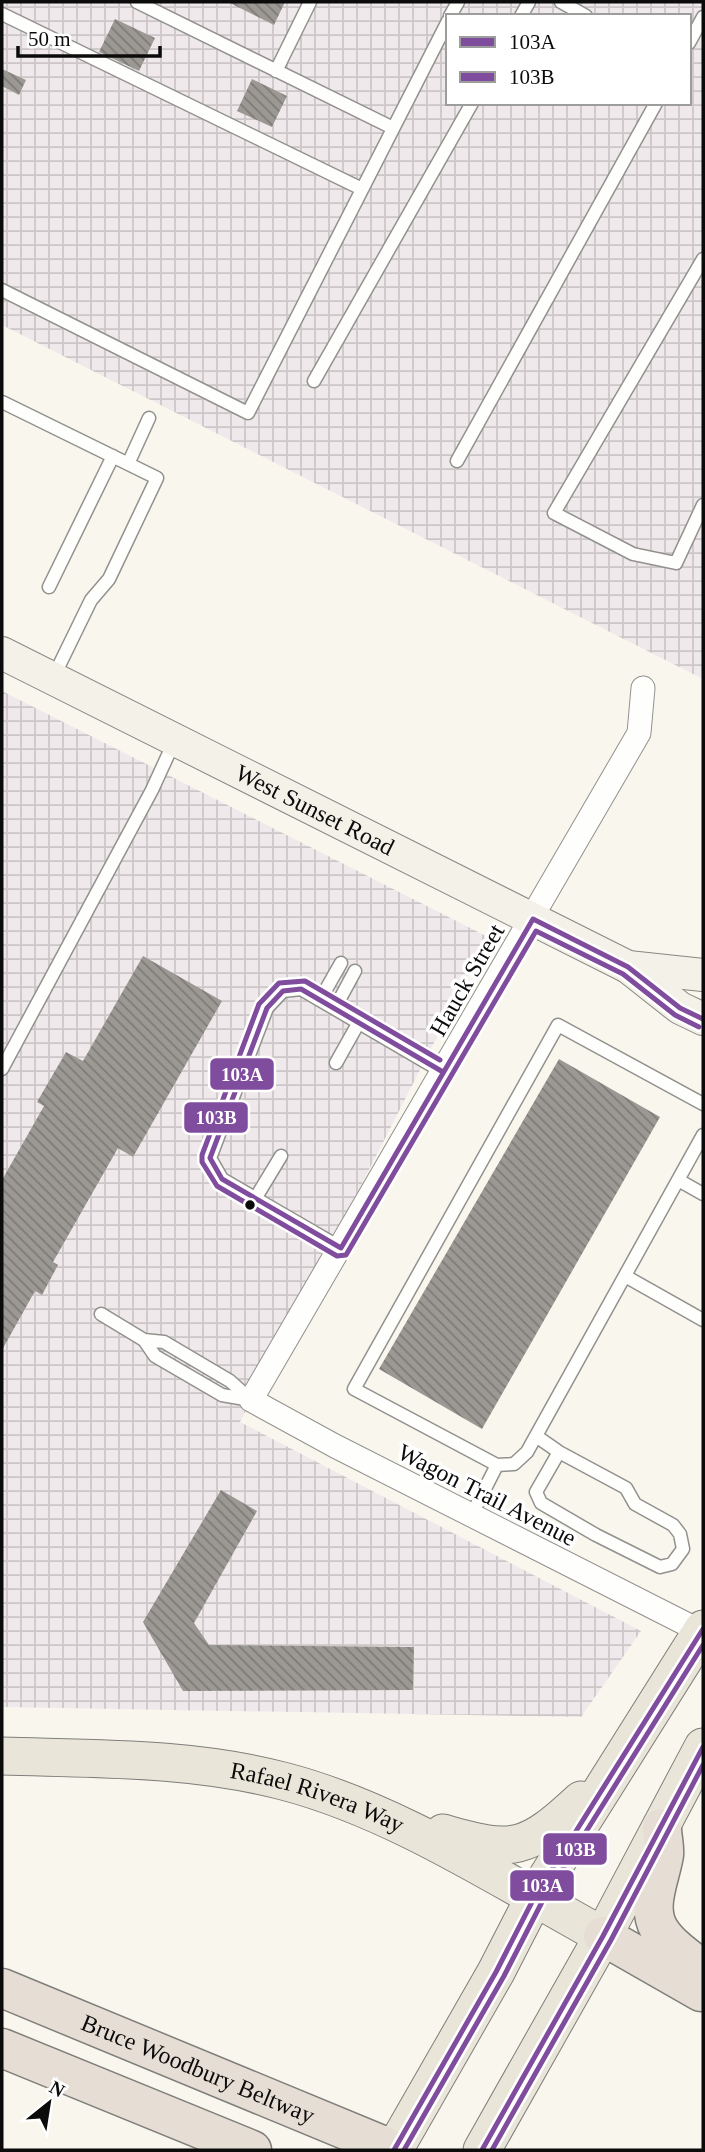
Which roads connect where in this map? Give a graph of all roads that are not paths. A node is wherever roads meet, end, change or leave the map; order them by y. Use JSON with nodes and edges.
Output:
{"nodes":[{"id":1,"x":137,"y":2,"type":"edge"},
{"id":2,"x":310,"y":2,"type":"edge"},
{"id":3,"x":561,"y":2,"type":"edge"},
{"id":4,"x":2,"y":14,"type":"edge"},
{"id":5,"x":582,"y":14,"type":"edge"},
{"id":6,"x":703,"y":17,"type":"edge"},
{"id":7,"x":446,"y":25,"type":"edge"},
{"id":8,"x":691,"y":39,"type":"edge"},
{"id":9,"x":276,"y":71,"type":"junction"},
{"id":10,"x":471,"y":105,"type":"edge"},
{"id":11,"x":655,"y":105,"type":"edge"},
{"id":12,"x":393,"y":128,"type":"junction"},
{"id":13,"x":362,"y":189,"type":"junction"},
{"id":14,"x":703,"y":259,"type":"edge"},
{"id":15,"x":2,"y":290,"type":"edge"},
{"id":16,"x":314,"y":382,"type":"dead end"},
{"id":17,"x":2,"y":402,"type":"edge"},
{"id":18,"x":149,"y":418,"type":"dead end"},
{"id":19,"x":113,"y":456,"type":"junction"},
{"id":20,"x":457,"y":461,"type":"dead end"},
{"id":21,"x":128,"y":464,"type":"junction"},
{"id":22,"x":703,"y":505,"type":"edge"},
{"id":23,"x":49,"y":587,"type":"dead end"},
{"id":24,"x":2,"y":653,"type":"edge"},
{"id":25,"x":52,"y":679,"type":"junction"},
{"id":26,"x":643,"y":688,"type":"dead end"},
{"id":27,"x":175,"y":741,"type":"junction"},
{"id":28,"x":533,"y":919,"type":"junction"},
{"id":29,"x":341,"y":963,"type":"dead end"},
{"id":30,"x":628,"y":967,"type":"junction"},
{"id":31,"x":355,"y":971,"type":"dead end"},
{"id":32,"x":703,"y":975,"type":"edge"},
{"id":33,"x":320,"y":1000,"type":"junction"},
{"id":34,"x":335,"y":1008,"type":"junction"},
{"id":35,"x":703,"y":1019,"type":"edge"},
{"id":36,"x":359,"y":1022,"type":"junction"},
{"id":37,"x":7,"y":1047,"type":"edge"},
{"id":38,"x":336,"y":1063,"type":"dead end"},
{"id":39,"x":2,"y":1069,"type":"edge"},
{"id":40,"x":443,"y":1072,"type":"junction"},
{"id":41,"x":703,"y":1104,"type":"edge"},
{"id":42,"x":703,"y":1135,"type":"edge"},
{"id":43,"x":281,"y":1156,"type":"dead end"},
{"id":44,"x":680,"y":1181,"type":"junction"},
{"id":45,"x":703,"y":1194,"type":"edge"},
{"id":46,"x":255,"y":1199,"type":"junction"},
{"id":47,"x":341,"y":1248,"type":"junction"},
{"id":48,"x":625,"y":1276,"type":"junction"},
{"id":49,"x":101,"y":1314,"type":"dead end"},
{"id":50,"x":703,"y":1320,"type":"edge"},
{"id":51,"x":251,"y":1400,"type":"junction"},
{"id":52,"x":536,"y":1436,"type":"junction"},
{"id":53,"x":559,"y":1452,"type":"junction"},
{"id":54,"x":497,"y":1465,"type":"junction"},
{"id":55,"x":471,"y":1516,"type":"junction"},
{"id":56,"x":703,"y":1630,"type":"edge"},
{"id":57,"x":703,"y":1747,"type":"edge"},
{"id":58,"x":2,"y":1756,"type":"edge"},
{"id":59,"x":618,"y":1765,"type":"junction"},
{"id":60,"x":384,"y":1816,"type":"junction"},
{"id":61,"x":662,"y":1828,"type":"junction"},
{"id":62,"x":534,"y":1898,"type":"junction"},
{"id":63,"x":603,"y":1936,"type":"junction"},
{"id":64,"x":703,"y":1970,"type":"edge"},
{"id":65,"x":2,"y":1988,"type":"edge"},
{"id":66,"x":703,"y":1993,"type":"edge"},
{"id":67,"x":2,"y":2048,"type":"edge"},
{"id":68,"x":252,"y":2150,"type":"edge"},
{"id":69,"x":394,"y":2150,"type":"edge"},
{"id":70,"x":482,"y":2150,"type":"edge"}],
"edges":[{"from":1,"to":9,"type":"lane"},
{"from":2,"to":9,"type":"lane"},
{"from":3,"to":5,"type":"lane"},
{"from":4,"to":13,"type":"lane"},
{"from":6,"to":8,"type":"lane"},
{"from":7,"to":12,"type":"lane"},
{"from":9,"to":12,"type":"lane"},
{"from":10,"to":16,"type":"lane"},
{"from":11,"to":20,"type":"lane"},
{"from":12,"to":13,"type":"lane"},
{"from":13,"to":15,"type":"lane"},
{"from":14,"to":22,"type":"lane"},
{"from":17,"to":19,"type":"lane"},
{"from":18,"to":21,"type":"lane"},
{"from":19,"to":21,"type":"lane"},
{"from":19,"to":23,"type":"lane"},
{"from":21,"to":25,"type":"lane"},
{"from":24,"to":25,"type":"main road","name":"West Sunset Road"},
{"from":25,"to":27,"type":"main road","name":"West Sunset Road"},
{"from":26,"to":28,"type":"street","name":"Hauck Street"},
{"from":27,"to":28,"type":"main road","name":"West Sunset Road"},
{"from":27,"to":37,"type":"lane"},
{"from":28,"to":30,"type":"main road","name":"West Sunset Road"},
{"from":28,"to":40,"type":"street","name":"Hauck Street"},
{"from":29,"to":33,"type":"lane"},
{"from":30,"to":32,"type":"main road","name":"West Sunset Road"},
{"from":30,"to":35,"type":"main road","name":"West Sunset Road"},
{"from":31,"to":34,"type":"lane"},
{"from":33,"to":34,"type":"lane"},
{"from":33,"to":46,"type":"lane"},
{"from":34,"to":36,"type":"lane"},
{"from":36,"to":38,"type":"lane"},
{"from":36,"to":40,"type":"lane"},
{"from":37,"to":39,"type":"lane"},
{"from":40,"to":47,"type":"street","name":"Hauck Street"},
{"from":41,"to":54,"type":"lane"},
{"from":42,"to":44,"type":"lane"},
{"from":43,"to":46,"type":"lane"},
{"from":44,"to":45,"type":"lane"},
{"from":44,"to":48,"type":"lane"},
{"from":46,"to":47,"type":"lane"},
{"from":47,"to":51,"type":"street","name":"Hauck Street"},
{"from":48,"to":50,"type":"lane"},
{"from":48,"to":52,"type":"lane"},
{"from":49,"to":51,"type":"lane"},
{"from":51,"to":55,"type":"street","name":"Wagon Trail Avenue"},
{"from":52,"to":53,"type":"lane"},
{"from":52,"to":54,"type":"lane"},
{"from":53,"to":53,"type":"lane"},
{"from":54,"to":55,"type":"lane"},
{"from":55,"to":56,"type":"street","name":"Wagon Trail Avenue"},
{"from":56,"to":59,"type":"main road"},
{"from":57,"to":61,"type":"main road"},
{"from":58,"to":60,"type":"main road","name":"Rafael Rivera Way"},
{"from":59,"to":60,"type":"main road"},
{"from":59,"to":62,"type":"main road"},
{"from":60,"to":62,"type":"main road","name":"Rafael Rivera Way"},
{"from":61,"to":63,"type":"main road"},
{"from":61,"to":64,"type":"highway"},
{"from":62,"to":63,"type":"main road","name":"Rafael Rivera Way"},
{"from":62,"to":69,"type":"main road"},
{"from":63,"to":66,"type":"highway"},
{"from":63,"to":70,"type":"main road"},
{"from":65,"to":69,"type":"highway","name":"Bruce Woodbury Beltway"},
{"from":67,"to":68,"type":"highway"}]}
